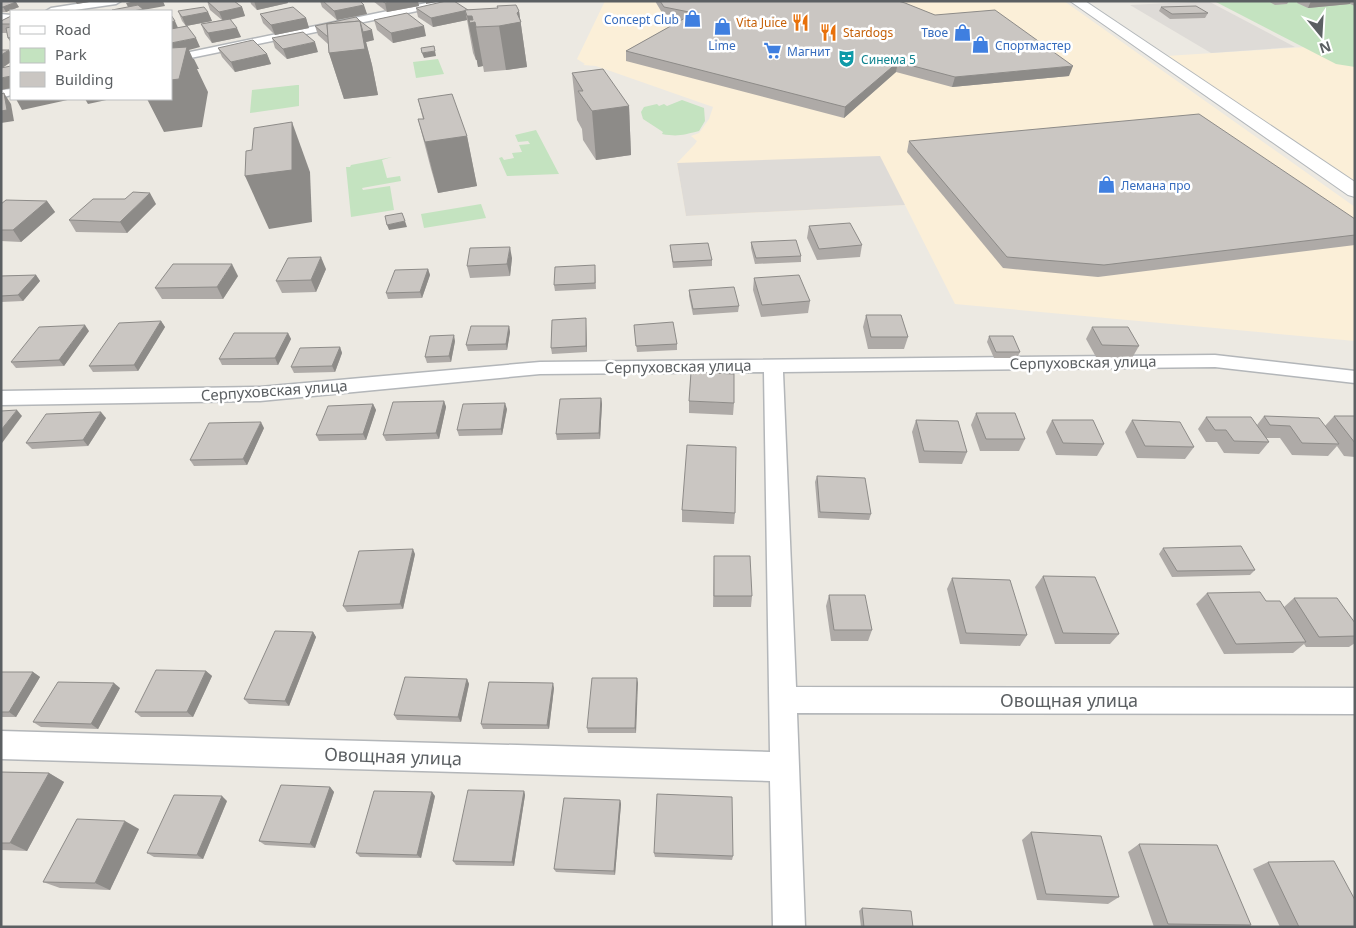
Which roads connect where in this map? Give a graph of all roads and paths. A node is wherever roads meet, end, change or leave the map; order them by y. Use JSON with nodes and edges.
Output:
{"nodes":[{"id":1,"x":116,"y":1,"type":"edge"},
{"id":2,"x":451,"y":1,"type":"edge"},
{"id":3,"x":1076,"y":1,"type":"edge"},
{"id":4,"x":58,"y":10,"type":"edge"},
{"id":5,"x":172,"y":59,"type":"edge"},
{"id":6,"x":1355,"y":191,"type":"edge"},
{"id":7,"x":773,"y":365,"type":"junction"},
{"id":8,"x":1355,"y":377,"type":"edge"},
{"id":9,"x":1,"y":398,"type":"edge"},
{"id":10,"x":782,"y":700,"type":"junction"},
{"id":11,"x":1355,"y":701,"type":"edge"},
{"id":12,"x":1,"y":745,"type":"edge"},
{"id":13,"x":784,"y":767,"type":"junction"},
{"id":14,"x":789,"y":927,"type":"edge"}],
"edges":[{"from":1,"to":4,"type":"street"},
{"from":2,"to":5,"type":"street"},
{"from":3,"to":6,"type":"street"},
{"from":7,"to":8,"type":"street","name":"Серпуховская улица"},
{"from":7,"to":9,"type":"street","name":"Серпуховская улица"},
{"from":7,"to":10,"type":"street"},
{"from":10,"to":11,"type":"street","name":"Овощная улица"},
{"from":10,"to":13,"type":"street"},
{"from":12,"to":13,"type":"street","name":"Овощная улица"},
{"from":13,"to":14,"type":"street"}]}
